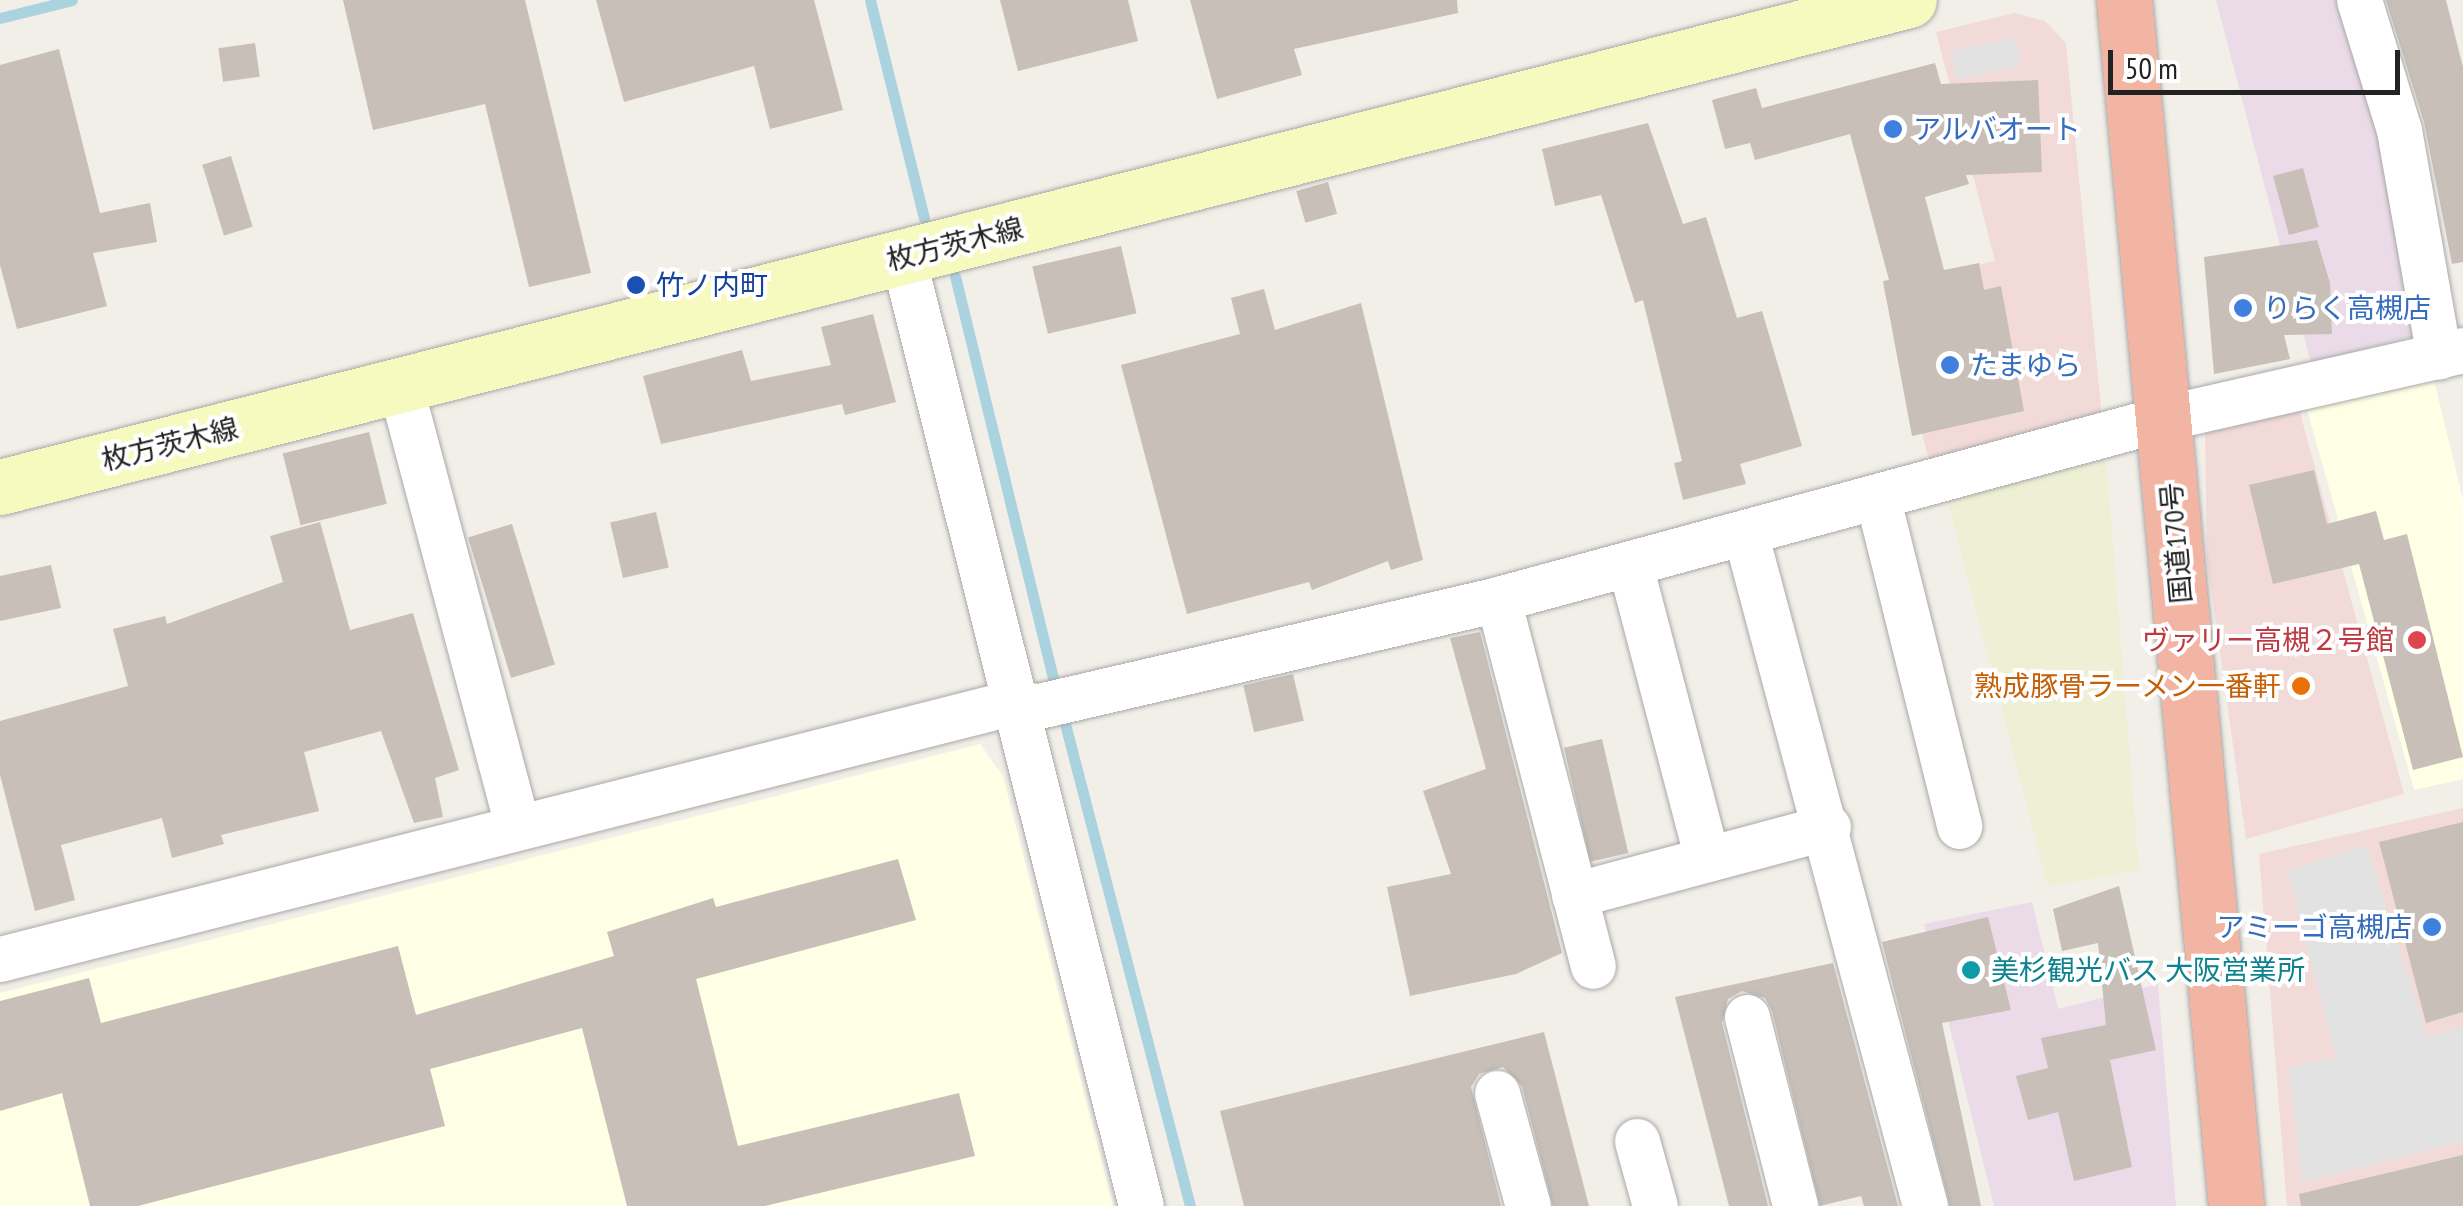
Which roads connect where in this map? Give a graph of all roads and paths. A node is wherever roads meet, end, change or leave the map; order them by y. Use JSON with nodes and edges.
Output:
{"nodes":[{"id":1,"x":1909,"y":0,"type":"edge"},
{"id":2,"x":2124,"y":0,"type":"edge"},
{"id":3,"x":2359,"y":0,"type":"edge"},
{"id":4,"x":903,"y":257,"type":"junction"},
{"id":5,"x":2451,"y":353,"type":"edge"},
{"id":6,"x":400,"y":385,"type":"junction"},
{"id":7,"x":2164,"y":418,"type":"junction"},
{"id":8,"x":0,"y":487,"type":"edge"},
{"id":9,"x":1878,"y":500,"type":"junction"},
{"id":10,"x":1746,"y":536,"type":"junction"},
{"id":11,"x":1630,"y":565,"type":"junction"},
{"id":12,"x":1498,"y":598,"type":"junction"},
{"id":13,"x":1010,"y":703,"type":"junction"},
{"id":14,"x":516,"y":824,"type":"junction"},
{"id":15,"x":1960,"y":826,"type":"dead end"},
{"id":16,"x":1828,"y":827,"type":"junction"},
{"id":17,"x":1708,"y":859,"type":"junction"},
{"id":18,"x":1574,"y":895,"type":"junction"},
{"id":19,"x":0,"y":958,"type":"edge"},
{"id":20,"x":1593,"y":966,"type":"dead end"},
{"id":21,"x":1746,"y":1017,"type":"dead end"},
{"id":22,"x":1497,"y":1094,"type":"dead end"},
{"id":23,"x":1637,"y":1141,"type":"dead end"},
{"id":24,"x":1141,"y":1206,"type":"edge"},
{"id":25,"x":1528,"y":1206,"type":"edge"},
{"id":26,"x":1655,"y":1206,"type":"edge"},
{"id":27,"x":1795,"y":1206,"type":"edge"},
{"id":28,"x":1926,"y":1206,"type":"edge"},
{"id":29,"x":2236,"y":1206,"type":"edge"}],
"edges":[{"from":1,"to":4,"type":"main road","name":"枚方茨木線"},
{"from":2,"to":7,"type":"highway","name":"国道170号"},
{"from":3,"to":5,"type":"street"},
{"from":4,"to":6,"type":"main road","name":"枚方茨木線"},
{"from":4,"to":13,"type":"street"},
{"from":5,"to":7,"type":"street"},
{"from":6,"to":8,"type":"main road","name":"枚方茨木線"},
{"from":6,"to":14,"type":"street"},
{"from":7,"to":9,"type":"street"},
{"from":7,"to":29,"type":"highway","name":"国道170号"},
{"from":9,"to":10,"type":"street"},
{"from":9,"to":15,"type":"street"},
{"from":10,"to":11,"type":"street"},
{"from":10,"to":16,"type":"street"},
{"from":11,"to":12,"type":"street"},
{"from":11,"to":17,"type":"street"},
{"from":12,"to":13,"type":"street"},
{"from":12,"to":18,"type":"street"},
{"from":13,"to":14,"type":"street"},
{"from":13,"to":24,"type":"street"},
{"from":14,"to":19,"type":"street"},
{"from":16,"to":17,"type":"street"},
{"from":16,"to":28,"type":"street"},
{"from":17,"to":18,"type":"street"},
{"from":18,"to":20,"type":"street"},
{"from":21,"to":27,"type":"street"},
{"from":22,"to":25,"type":"street"},
{"from":23,"to":26,"type":"street"}]}
